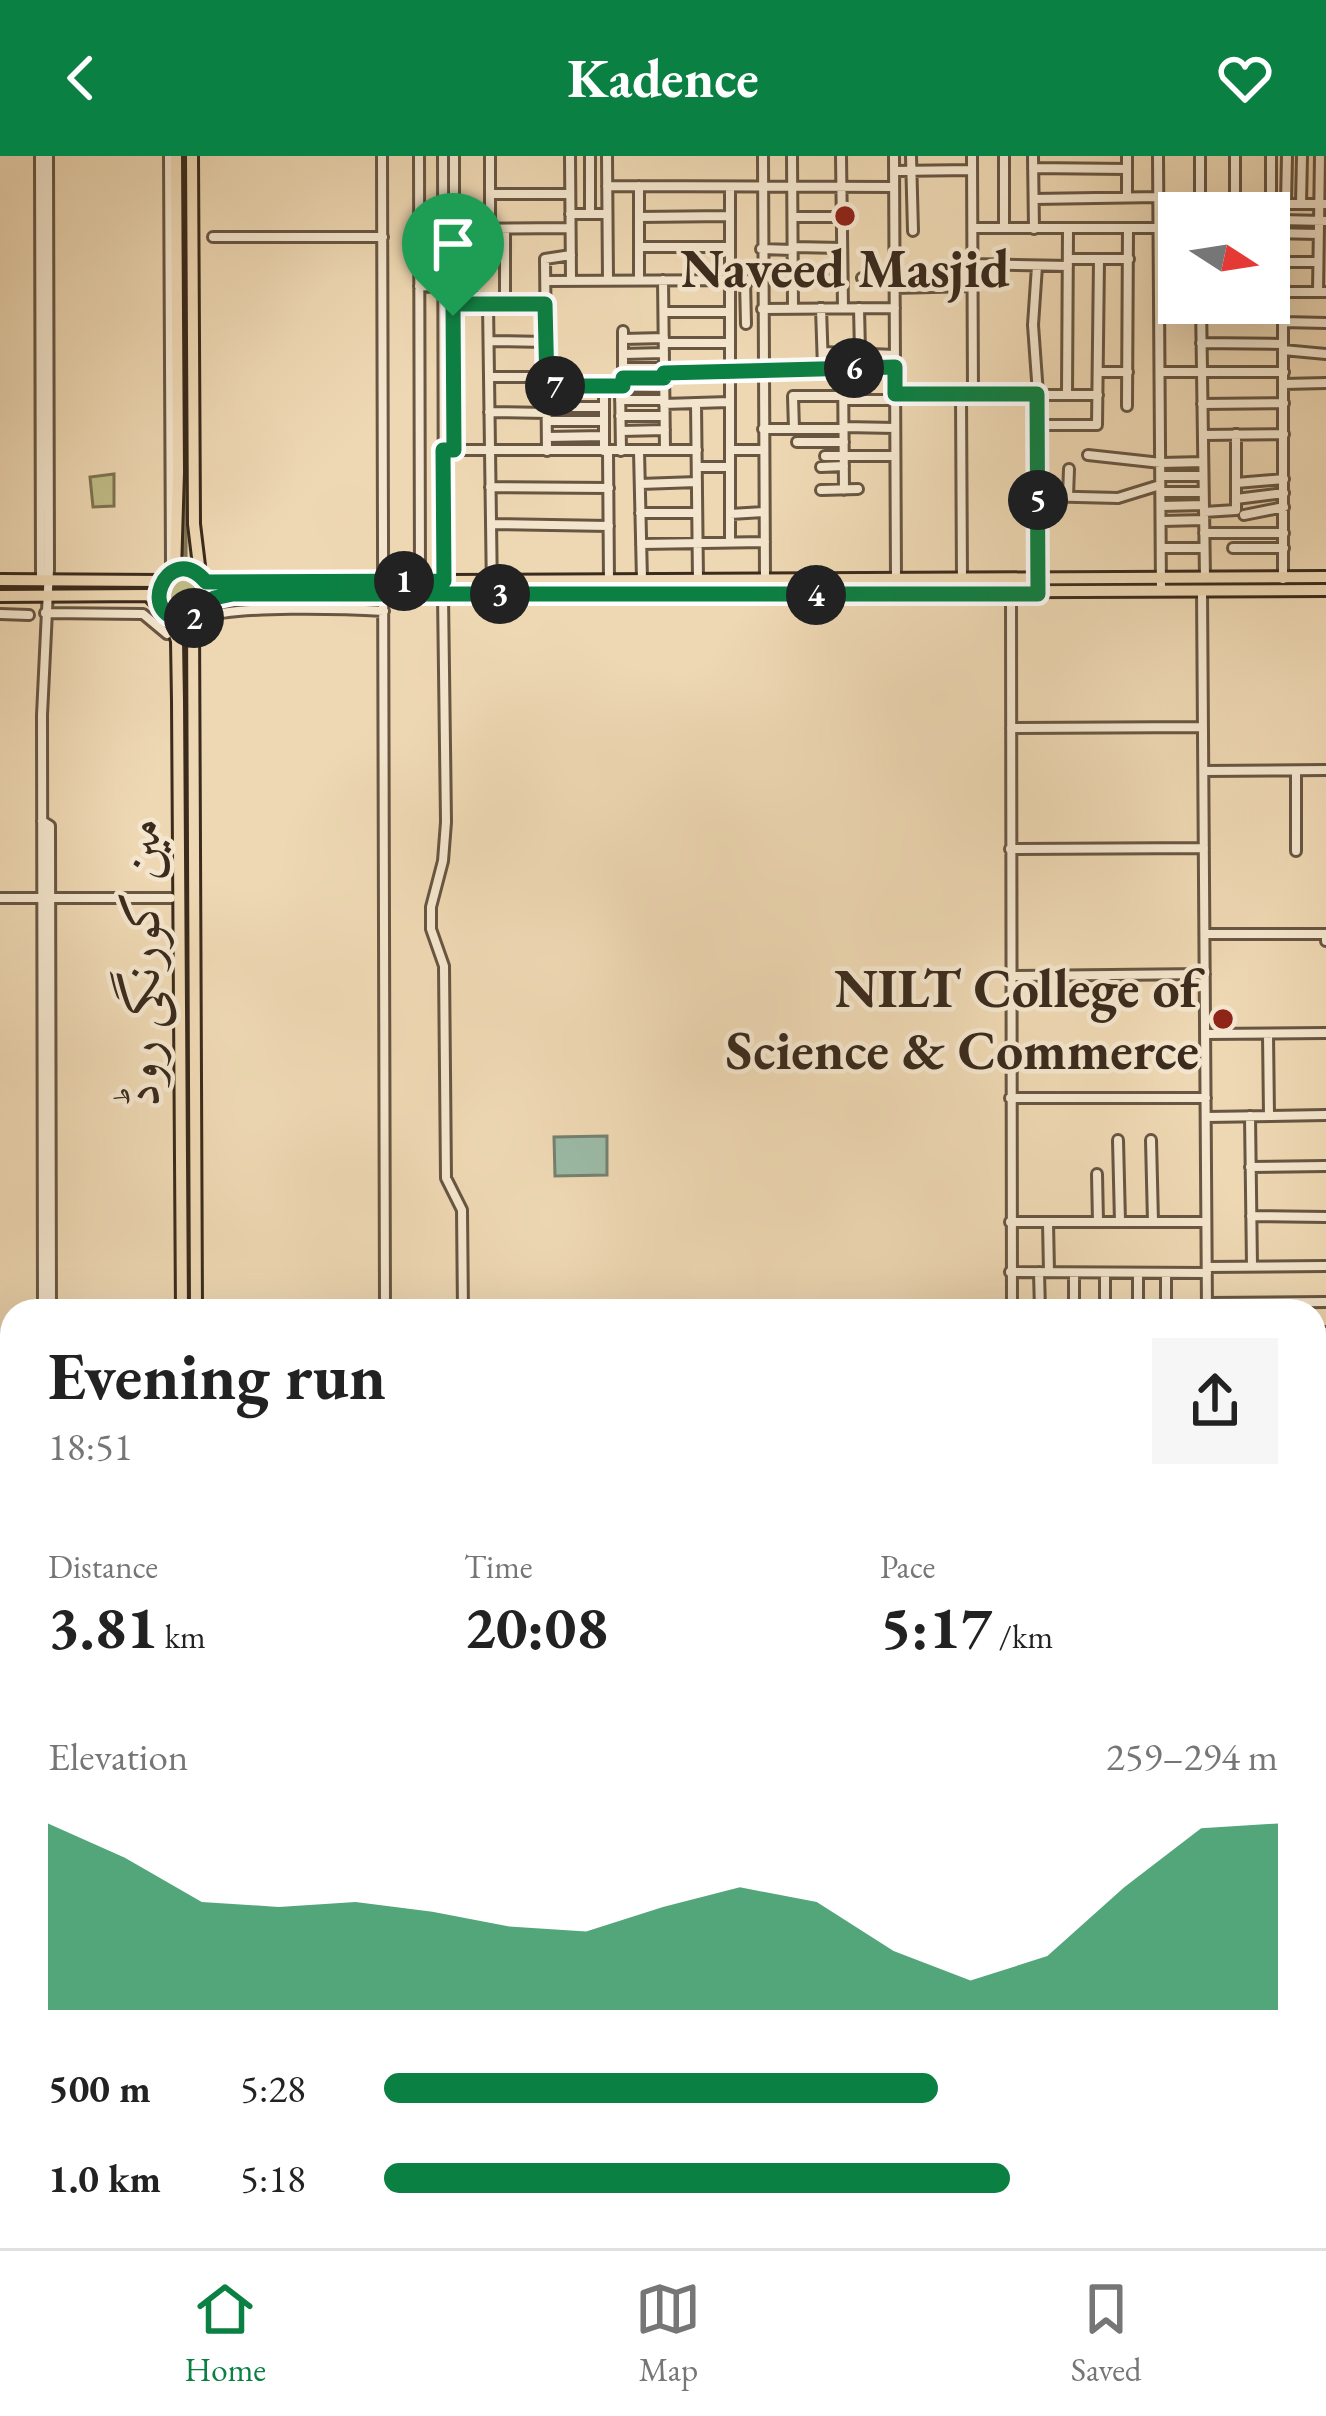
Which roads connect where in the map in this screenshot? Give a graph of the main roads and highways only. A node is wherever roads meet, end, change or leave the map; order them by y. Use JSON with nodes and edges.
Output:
{"nodes":[{"id":1,"x":173,"y":156,"type":"edge"},
{"id":2,"x":192,"y":156,"type":"edge"},
{"id":3,"x":174,"y":571,"type":"junction"},
{"id":4,"x":1326,"y":577,"type":"edge"},
{"id":5,"x":203,"y":578,"type":"junction"},
{"id":6,"x":0,"y":580,"type":"edge"},
{"id":7,"x":162,"y":581,"type":"junction"},
{"id":8,"x":1284,"y":583,"type":"junction"},
{"id":9,"x":1161,"y":585,"type":"junction"},
{"id":10,"x":492,"y":587,"type":"junction"},
{"id":11,"x":384,"y":588,"type":"junction"},
{"id":12,"x":443,"y":588,"type":"junction"},
{"id":13,"x":1326,"y":590,"type":"edge"},
{"id":14,"x":0,"y":596,"type":"edge"},
{"id":15,"x":208,"y":603,"type":"junction"},
{"id":16,"x":164,"y":610,"type":"junction"},
{"id":17,"x":193,"y":619,"type":"junction"},
{"id":18,"x":182,"y":1299,"type":"edge"},
{"id":19,"x":196,"y":1299,"type":"edge"}],
"edges":[{"from":1,"to":3,"type":"main road"},
{"from":2,"to":5,"type":"main road"},
{"from":3,"to":5,"type":"main road"},
{"from":3,"to":7,"type":"main road"},
{"from":4,"to":8,"type":"main road"},
{"from":5,"to":11,"type":"main road"},
{"from":5,"to":15,"type":"main road"},
{"from":6,"to":7,"type":"main road"},
{"from":7,"to":16,"type":"main road"},
{"from":8,"to":9,"type":"main road"},
{"from":8,"to":13,"type":"main road"},
{"from":9,"to":10,"type":"main road"},
{"from":9,"to":10,"type":"main road"},
{"from":10,"to":12,"type":"main road"},
{"from":11,"to":12,"type":"main road"},
{"from":11,"to":12,"type":"main road"},
{"from":11,"to":15,"type":"main road"},
{"from":14,"to":16,"type":"main road"},
{"from":15,"to":17,"type":"main road"},
{"from":16,"to":17,"type":"main road"},
{"from":16,"to":18,"type":"main road","name":"مین کورنگی روڈ"},
{"from":17,"to":19,"type":"main road","name":"مین کورنگی روڈ"}]}
